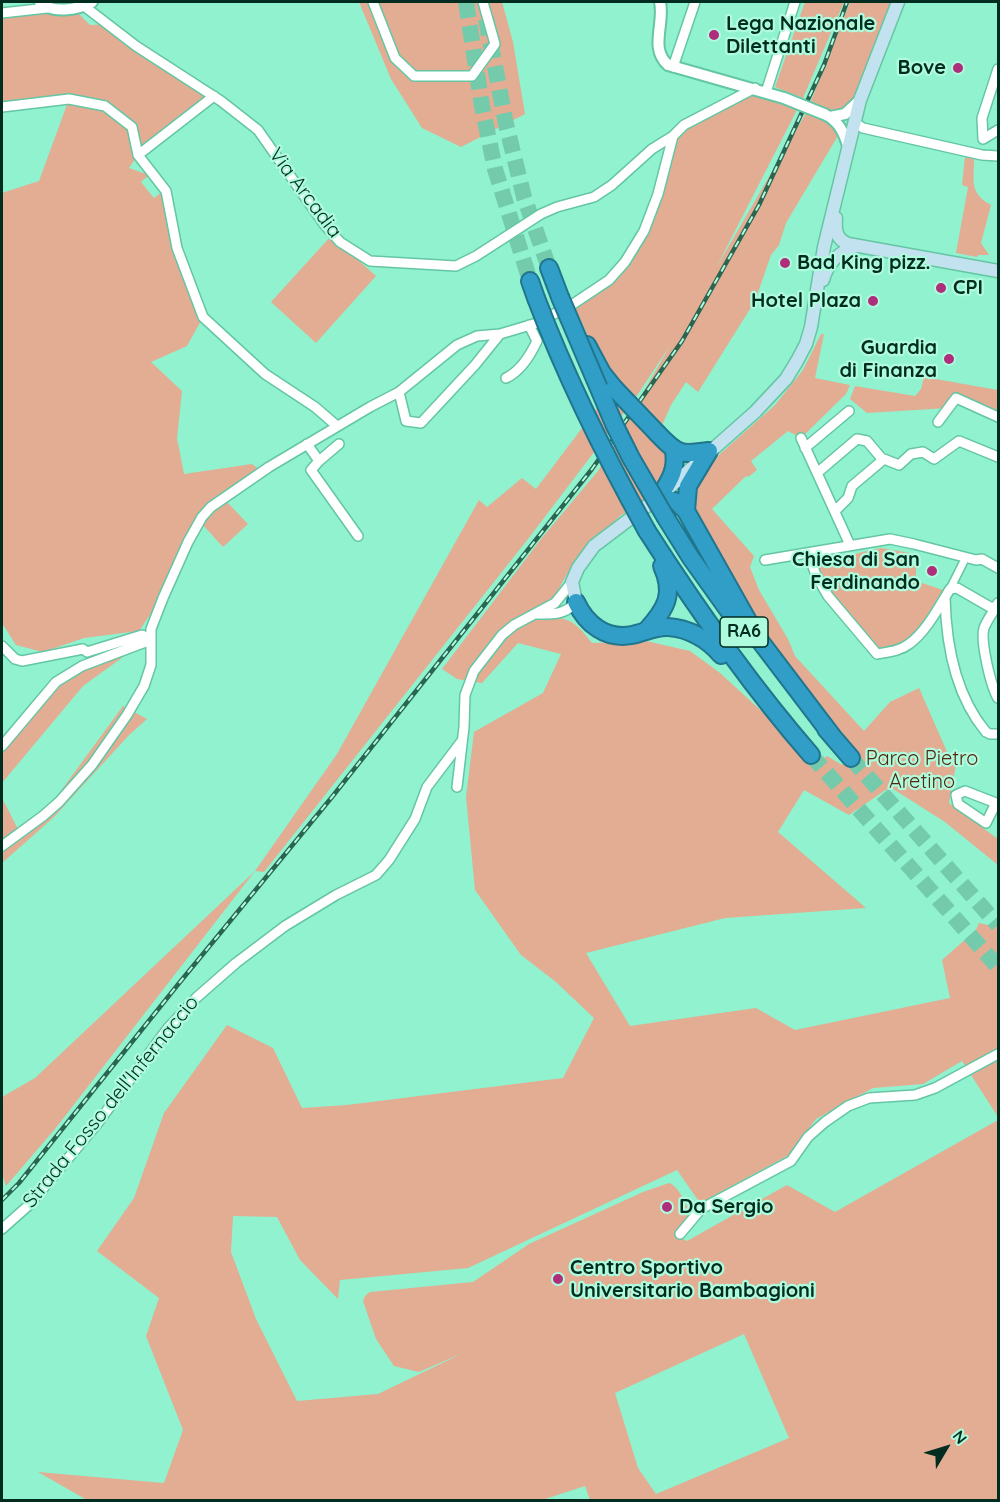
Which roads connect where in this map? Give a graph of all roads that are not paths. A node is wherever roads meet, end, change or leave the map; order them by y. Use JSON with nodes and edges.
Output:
{"nodes":[{"id":1,"x":62,"y":2,"type":"edge"},
{"id":2,"x":373,"y":2,"type":"edge"},
{"id":3,"x":483,"y":2,"type":"edge"},
{"id":4,"x":660,"y":2,"type":"edge"},
{"id":5,"x":695,"y":2,"type":"edge"},
{"id":6,"x":795,"y":2,"type":"edge"},
{"id":7,"x":898,"y":2,"type":"edge"},
{"id":8,"x":45,"y":4,"type":"edge"},
{"id":9,"x":84,"y":5,"type":"edge"},
{"id":10,"x":2,"y":13,"type":"edge"},
{"id":11,"x":673,"y":67,"type":"junction"},
{"id":12,"x":999,"y":69,"type":"edge"},
{"id":13,"x":761,"y":90,"type":"junction"},
{"id":14,"x":214,"y":96,"type":"junction"},
{"id":15,"x":860,"y":100,"type":"junction"},
{"id":16,"x":2,"y":107,"type":"edge"},
{"id":17,"x":827,"y":116,"type":"junction"},
{"id":18,"x":854,"y":122,"type":"junction"},
{"id":19,"x":999,"y":130,"type":"edge"},
{"id":20,"x":673,"y":136,"type":"junction"},
{"id":21,"x":983,"y":139,"type":"junction"},
{"id":22,"x":848,"y":146,"type":"junction"},
{"id":23,"x":138,"y":155,"type":"junction"},
{"id":24,"x":982,"y":155,"type":"junction"},
{"id":25,"x":999,"y":156,"type":"edge"},
{"id":26,"x":834,"y":204,"type":"junction"},
{"id":27,"x":856,"y":246,"type":"junction"},
{"id":28,"x":549,"y":268,"type":"tunnel mouth"},
{"id":29,"x":999,"y":271,"type":"edge"},
{"id":30,"x":530,"y":281,"type":"tunnel mouth"},
{"id":31,"x":558,"y":292,"type":"junction"},
{"id":32,"x":816,"y":305,"type":"junction"},
{"id":33,"x":529,"y":325,"type":"junction"},
{"id":34,"x":500,"y":334,"type":"junction"},
{"id":35,"x":506,"y":378,"type":"dead end"},
{"id":36,"x":399,"y":392,"type":"junction"},
{"id":37,"x":849,"y":411,"type":"dead end"},
{"id":38,"x":999,"y":417,"type":"edge"},
{"id":39,"x":938,"y":422,"type":"dead end"},
{"id":40,"x":337,"y":426,"type":"junction"},
{"id":41,"x":801,"y":438,"type":"dead end"},
{"id":42,"x":307,"y":444,"type":"junction"},
{"id":43,"x":339,"y":444,"type":"dead end"},
{"id":44,"x":805,"y":448,"type":"junction"},
{"id":45,"x":674,"y":451,"type":"junction"},
{"id":46,"x":709,"y":451,"type":"junction"},
{"id":47,"x":999,"y":457,"type":"edge"},
{"id":48,"x":883,"y":460,"type":"junction"},
{"id":49,"x":320,"y":461,"type":"junction"},
{"id":50,"x":817,"y":473,"type":"junction"},
{"id":51,"x":660,"y":496,"type":"junction"},
{"id":52,"x":686,"y":511,"type":"junction"},
{"id":53,"x":835,"y":511,"type":"junction"},
{"id":54,"x":645,"y":532,"type":"junction"},
{"id":55,"x":358,"y":536,"type":"dead end"},
{"id":56,"x":850,"y":545,"type":"junction"},
{"id":57,"x":808,"y":553,"type":"junction"},
{"id":58,"x":971,"y":558,"type":"junction"},
{"id":59,"x":765,"y":560,"type":"dead end"},
{"id":60,"x":999,"y":568,"type":"edge"},
{"id":61,"x":999,"y":574,"type":"edge"},
{"id":62,"x":572,"y":582,"type":"junction"},
{"id":63,"x":948,"y":593,"type":"junction"},
{"id":64,"x":576,"y":602,"type":"junction"},
{"id":65,"x":555,"y":603,"type":"junction"},
{"id":66,"x":998,"y":605,"type":"edge"},
{"id":67,"x":537,"y":614,"type":"junction"},
{"id":68,"x":560,"y":614,"type":"junction"},
{"id":69,"x":590,"y":623,"type":"junction"},
{"id":70,"x":646,"y":631,"type":"junction"},
{"id":71,"x":152,"y":640,"type":"junction"},
{"id":72,"x":2,"y":646,"type":"edge"},
{"id":73,"x":999,"y":698,"type":"edge"},
{"id":74,"x":780,"y":719,"type":"junction"},
{"id":75,"x":999,"y":734,"type":"edge"},
{"id":76,"x":833,"y":737,"type":"junction"},
{"id":77,"x":461,"y":742,"type":"junction"},
{"id":78,"x":2,"y":746,"type":"edge"},
{"id":79,"x":811,"y":755,"type":"tunnel mouth"},
{"id":80,"x":851,"y":758,"type":"tunnel mouth"},
{"id":81,"x":457,"y":787,"type":"dead end"},
{"id":82,"x":2,"y":846,"type":"edge"},
{"id":83,"x":999,"y":1054,"type":"edge"},
{"id":84,"x":2,"y":1229,"type":"edge"},
{"id":85,"x":680,"y":1234,"type":"dead end"}],
"edges":[{"from":1,"to":9,"type":"street"},
{"from":2,"to":3,"type":"street"},
{"from":4,"to":11,"type":"street"},
{"from":5,"to":11,"type":"street"},
{"from":6,"to":13,"type":"street"},
{"from":7,"to":15,"type":"main road"},
{"from":8,"to":9,"type":"street"},
{"from":8,"to":10,"type":"street"},
{"from":9,"to":14,"type":"street","name":"Via Arcadia"},
{"from":11,"to":13,"type":"street"},
{"from":12,"to":21,"type":"street"},
{"from":13,"to":17,"type":"street","bridge":true},
{"from":13,"to":20,"type":"street","name":"Via Arcadia"},
{"from":14,"to":20,"type":"street","name":"Via Arcadia"},
{"from":14,"to":23,"type":"street"},
{"from":15,"to":17,"type":"street"},
{"from":15,"to":18,"type":"main road"},
{"from":16,"to":23,"type":"street"},
{"from":17,"to":22,"type":"street"},
{"from":18,"to":22,"type":"main road"},
{"from":18,"to":24,"type":"street"},
{"from":19,"to":21,"type":"street"},
{"from":20,"to":33,"type":"street"},
{"from":21,"to":24,"type":"street"},
{"from":22,"to":26,"type":"main road"},
{"from":23,"to":40,"type":"street"},
{"from":24,"to":25,"type":"street"},
{"from":26,"to":27,"type":"main road"},
{"from":26,"to":32,"type":"main road"},
{"from":27,"to":29,"type":"main road"},
{"from":27,"to":32,"type":"main road"},
{"from":28,"to":31,"type":"highway","number":"RA6"},
{"from":30,"to":54,"type":"highway","number":"RA6","bridge":true},
{"from":31,"to":45,"type":"highway","bridge":true},
{"from":31,"to":76,"type":"highway","number":"RA6","bridge":true},
{"from":32,"to":46,"type":"main road"},
{"from":33,"to":34,"type":"street"},
{"from":33,"to":35,"type":"street"},
{"from":34,"to":36,"type":"street"},
{"from":34,"to":36,"type":"street"},
{"from":36,"to":40,"type":"street"},
{"from":37,"to":44,"type":"street"},
{"from":38,"to":39,"type":"street"},
{"from":40,"to":42,"type":"street"},
{"from":41,"to":44,"type":"street"},
{"from":42,"to":49,"type":"street"},
{"from":42,"to":71,"type":"street"},
{"from":43,"to":49,"type":"street"},
{"from":44,"to":50,"type":"street"},
{"from":45,"to":46,"type":"highway"},
{"from":45,"to":51,"type":"highway"},
{"from":46,"to":51,"type":"main road"},
{"from":46,"to":52,"type":"highway"},
{"from":47,"to":48,"type":"street"},
{"from":48,"to":50,"type":"street"},
{"from":48,"to":53,"type":"street"},
{"from":49,"to":55,"type":"street"},
{"from":50,"to":53,"type":"street"},
{"from":51,"to":52,"type":"highway"},
{"from":51,"to":62,"type":"main road"},
{"from":52,"to":76,"type":"highway"},
{"from":53,"to":56,"type":"street"},
{"from":54,"to":70,"type":"highway"},
{"from":54,"to":74,"type":"highway","number":"RA6"},
{"from":56,"to":57,"type":"street"},
{"from":56,"to":58,"type":"street"},
{"from":57,"to":59,"type":"street"},
{"from":57,"to":63,"type":"street"},
{"from":58,"to":60,"type":"street"},
{"from":58,"to":61,"type":"street"},
{"from":58,"to":63,"type":"street"},
{"from":62,"to":64,"type":"main road"},
{"from":62,"to":65,"type":"street"},
{"from":63,"to":66,"type":"street"},
{"from":63,"to":75,"type":"street"},
{"from":64,"to":65,"type":"street"},
{"from":64,"to":68,"type":"street"},
{"from":64,"to":69,"type":"highway"},
{"from":65,"to":67,"type":"street"},
{"from":66,"to":73,"type":"street"},
{"from":67,"to":68,"type":"street"},
{"from":67,"to":77,"type":"street"},
{"from":68,"to":69,"type":"street"},
{"from":69,"to":70,"type":"highway"},
{"from":70,"to":74,"type":"highway"},
{"from":71,"to":72,"type":"street"},
{"from":71,"to":78,"type":"street"},
{"from":71,"to":82,"type":"street"},
{"from":74,"to":79,"type":"highway","number":"RA6"},
{"from":76,"to":80,"type":"highway","number":"RA6"},
{"from":77,"to":81,"type":"street"},
{"from":77,"to":84,"type":"street","name":"Strada Fosso dell'Infernaccio"},
{"from":83,"to":85,"type":"street"}]}
